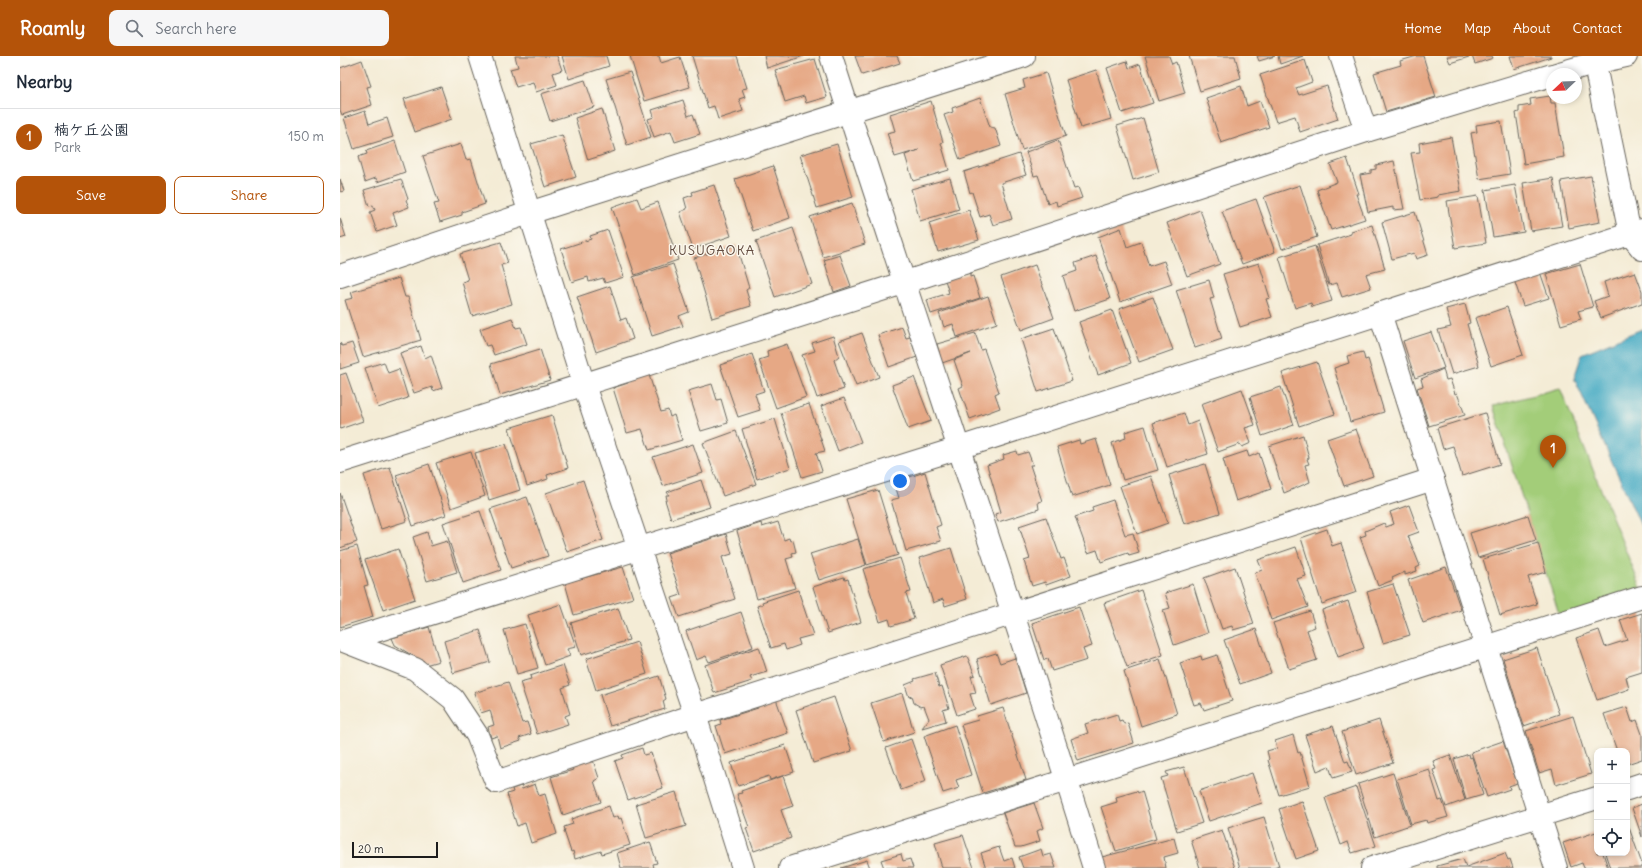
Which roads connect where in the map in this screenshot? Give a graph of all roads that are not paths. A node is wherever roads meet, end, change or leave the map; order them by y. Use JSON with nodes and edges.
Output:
{"nodes":[{"id":1,"x":480,"y":56,"type":"edge"},
{"id":2,"x":831,"y":56,"type":"edge"},
{"id":3,"x":1024,"y":56,"type":"edge"},
{"id":4,"x":1341,"y":56,"type":"edge"},
{"id":5,"x":1626,"y":56,"type":"edge"},
{"id":6,"x":1593,"y":59,"type":"edge"},
{"id":7,"x":1571,"y":68,"type":"edge"},
{"id":8,"x":1546,"y":77,"type":"edge"},
{"id":9,"x":849,"y":112,"type":"junction"},
{"id":10,"x":1366,"y":131,"type":"junction"},
{"id":11,"x":529,"y":213,"type":"junction"},
{"id":12,"x":1638,"y":238,"type":"edge"},
{"id":13,"x":340,"y":276,"type":"edge"},
{"id":14,"x":903,"y":283,"type":"junction"},
{"id":15,"x":1380,"y":313,"type":"junction"},
{"id":16,"x":584,"y":385,"type":"junction"},
{"id":17,"x":959,"y":448,"type":"junction"},
{"id":18,"x":340,"y":462,"type":"edge"},
{"id":19,"x":1433,"y":479,"type":"junction"},
{"id":20,"x":640,"y":548,"type":"junction"},
{"id":21,"x":1642,"y":597,"type":"edge"},
{"id":22,"x":1013,"y":614,"type":"junction"},
{"id":23,"x":1487,"y":647,"type":"junction"},
{"id":24,"x":695,"y":715,"type":"junction"},
{"id":25,"x":1067,"y":781,"type":"junction"},
{"id":26,"x":1642,"y":784,"type":"edge"},
{"id":27,"x":1630,"y":788,"type":"edge"},
{"id":28,"x":1594,"y":799,"type":"edge"},
{"id":29,"x":1540,"y":816,"type":"junction"},
{"id":30,"x":743,"y":868,"type":"edge"},
{"id":31,"x":790,"y":868,"type":"edge"},
{"id":32,"x":1094,"y":868,"type":"edge"},
{"id":33,"x":1372,"y":868,"type":"edge"},
{"id":34,"x":1556,"y":868,"type":"edge"}],
"edges":[{"from":1,"to":11,"type":"street"},
{"from":2,"to":9,"type":"street"},
{"from":3,"to":9,"type":"street"},
{"from":4,"to":10,"type":"street"},
{"from":5,"to":6,"type":"street"},
{"from":6,"to":7,"type":"street"},
{"from":6,"to":12,"type":"street"},
{"from":8,"to":10,"type":"street"},
{"from":9,"to":11,"type":"street"},
{"from":9,"to":14,"type":"street"},
{"from":10,"to":14,"type":"street"},
{"from":11,"to":13,"type":"street"},
{"from":11,"to":16,"type":"street"},
{"from":12,"to":15,"type":"street"},
{"from":14,"to":16,"type":"street"},
{"from":14,"to":17,"type":"street"},
{"from":15,"to":17,"type":"street"},
{"from":15,"to":19,"type":"street"},
{"from":16,"to":18,"type":"street"},
{"from":16,"to":20,"type":"street"},
{"from":17,"to":20,"type":"street"},
{"from":17,"to":22,"type":"street"},
{"from":19,"to":22,"type":"street"},
{"from":19,"to":23,"type":"street"},
{"from":20,"to":24,"type":"street"},
{"from":20,"to":24,"type":"street"},
{"from":21,"to":23,"type":"street"},
{"from":22,"to":24,"type":"street"},
{"from":22,"to":25,"type":"street"},
{"from":23,"to":25,"type":"street"},
{"from":23,"to":29,"type":"street"},
{"from":24,"to":30,"type":"street"},
{"from":25,"to":31,"type":"street"},
{"from":25,"to":32,"type":"street"},
{"from":26,"to":27,"type":"street"},
{"from":28,"to":29,"type":"street"},
{"from":29,"to":33,"type":"street"},
{"from":29,"to":34,"type":"street"}]}
